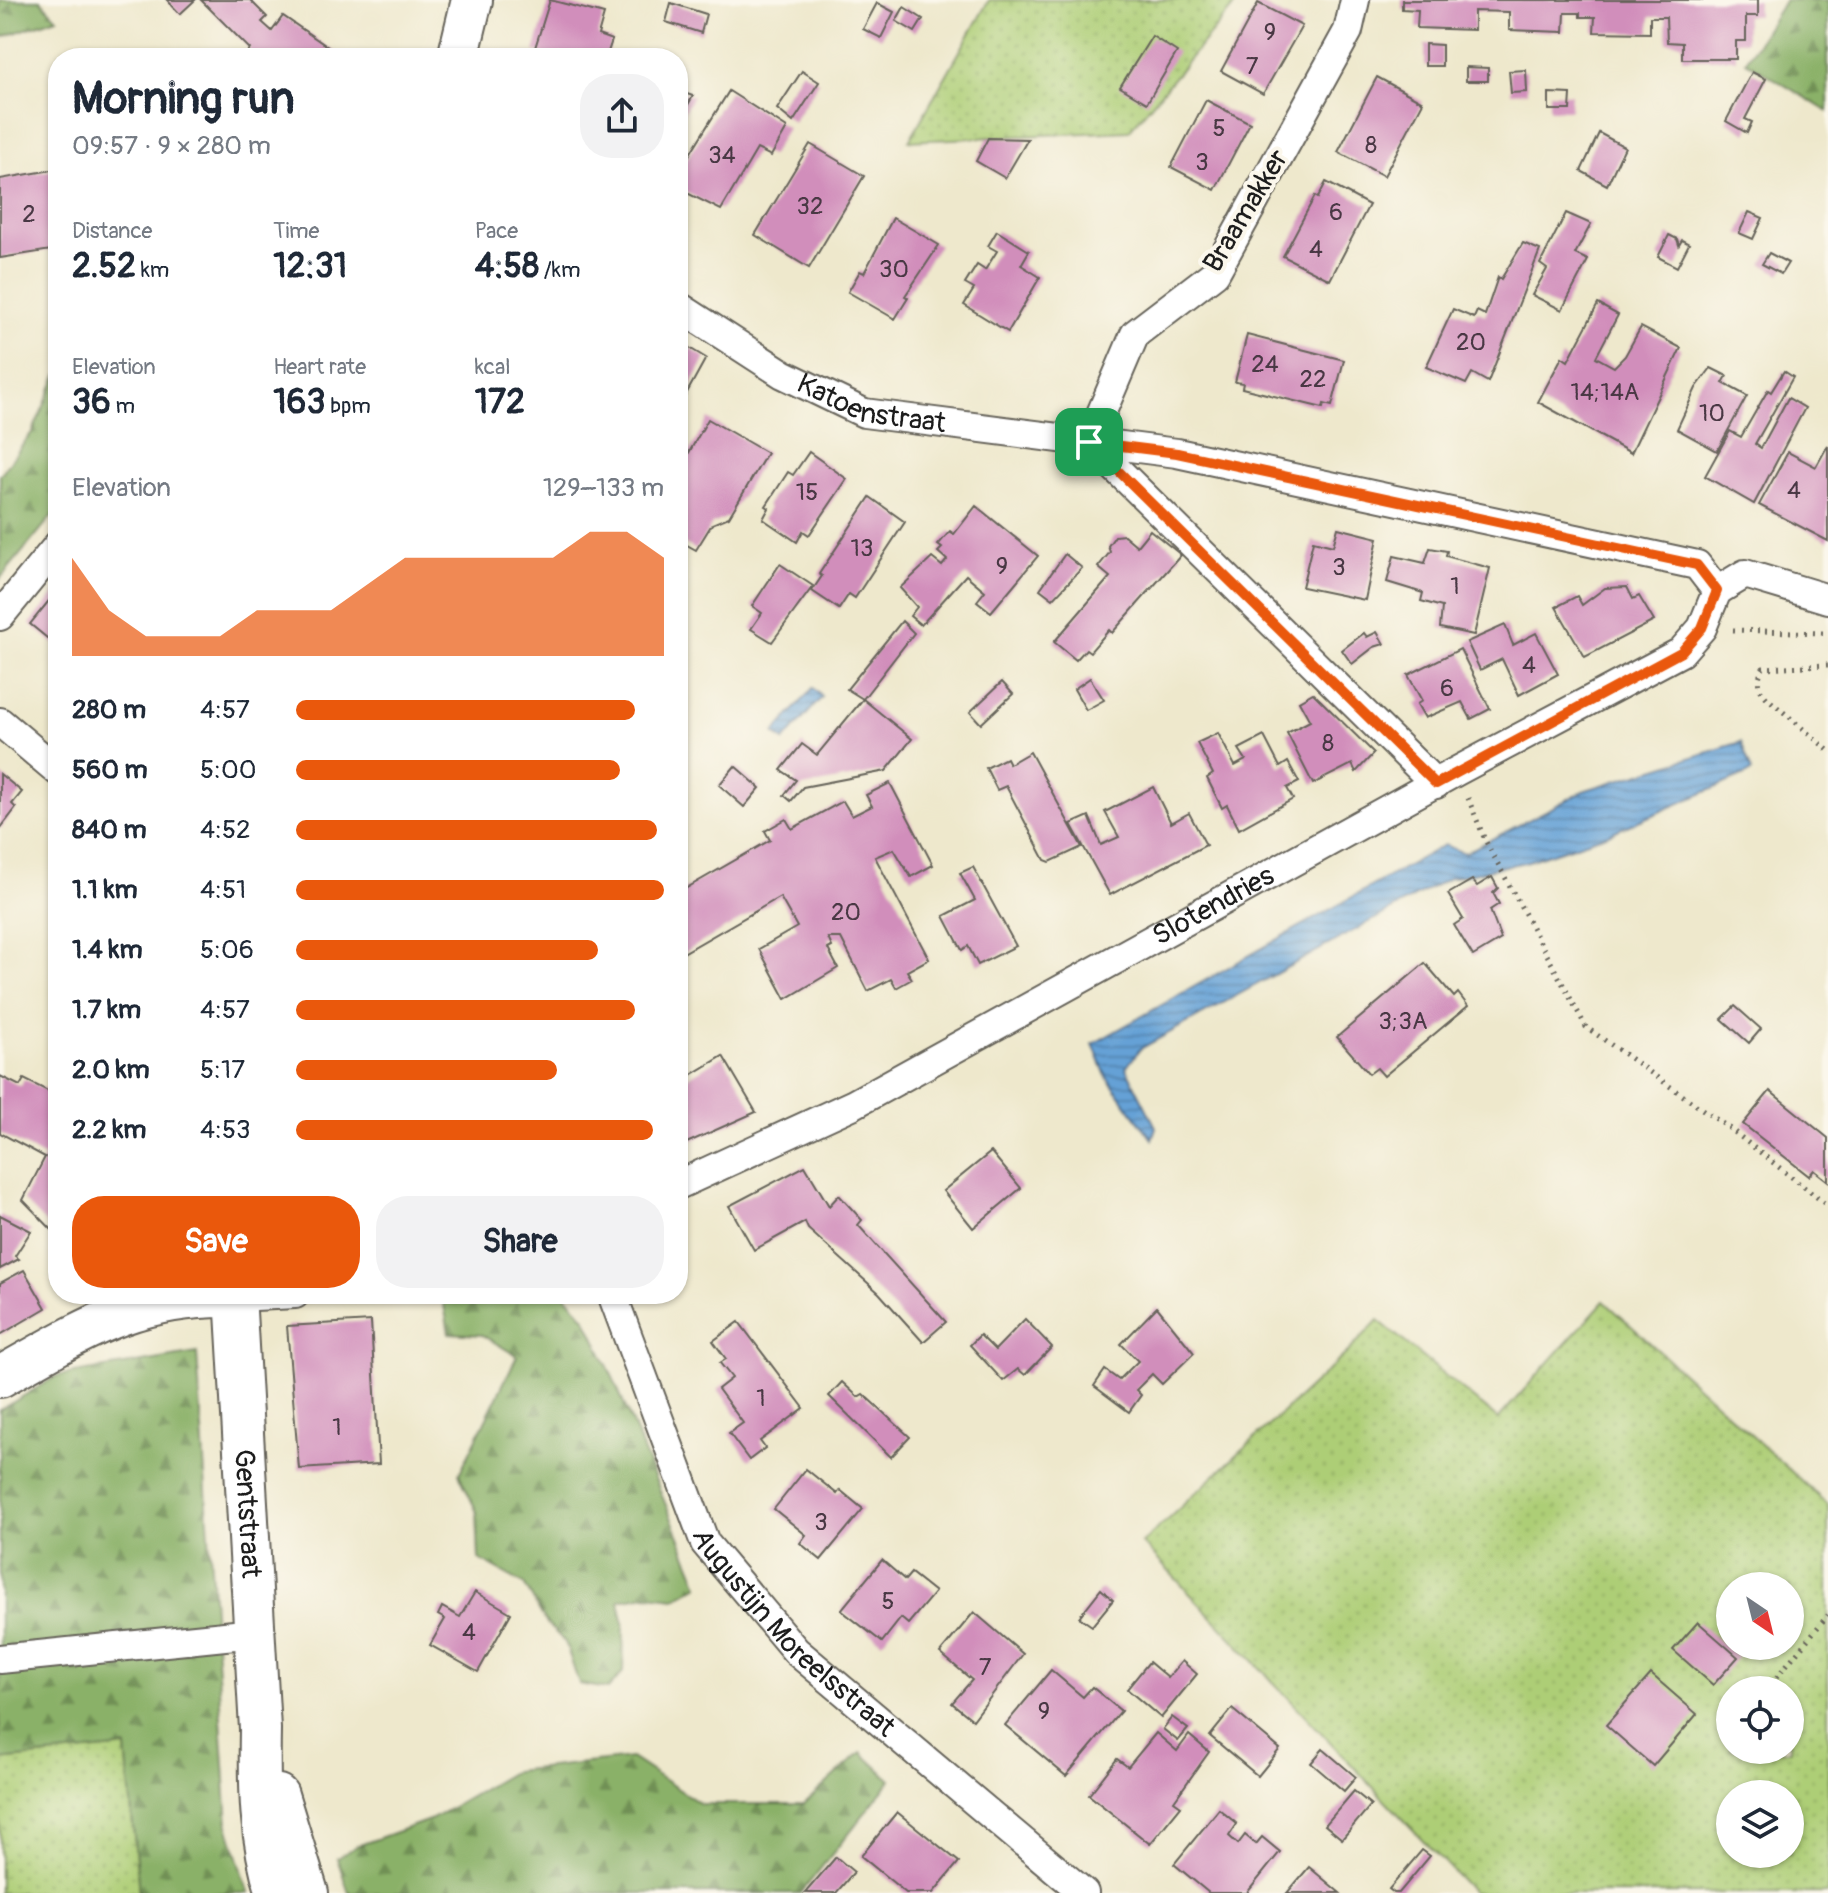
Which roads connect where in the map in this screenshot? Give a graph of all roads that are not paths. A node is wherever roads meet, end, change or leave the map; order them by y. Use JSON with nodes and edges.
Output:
{"nodes":[{"id":1,"x":472,"y":0,"type":"edge"},
{"id":2,"x":1355,"y":0,"type":"edge"},
{"id":3,"x":460,"y":48,"type":"edge"},
{"id":4,"x":688,"y":312,"type":"edge"},
{"id":5,"x":1089,"y":442,"type":"junction"},
{"id":6,"x":48,"y":557,"type":"edge"},
{"id":7,"x":1717,"y":591,"type":"junction"},
{"id":8,"x":1828,"y":599,"type":"edge"},
{"id":9,"x":0,"y":616,"type":"edge"},
{"id":10,"x":0,"y":722,"type":"edge"},
{"id":11,"x":48,"y":763,"type":"edge"},
{"id":12,"x":1446,"y":778,"type":"junction"},
{"id":13,"x":688,"y":1180,"type":"edge"},
{"id":14,"x":149,"y":1304,"type":"edge"},
{"id":15,"x":234,"y":1304,"type":"edge"},
{"id":16,"x":616,"y":1304,"type":"edge"},
{"id":17,"x":0,"y":1377,"type":"edge"},
{"id":18,"x":254,"y":1633,"type":"junction"},
{"id":19,"x":0,"y":1659,"type":"edge"},
{"id":20,"x":260,"y":1729,"type":"junction"},
{"id":21,"x":277,"y":1893,"type":"edge"},
{"id":22,"x":308,"y":1893,"type":"edge"},
{"id":23,"x":1084,"y":1893,"type":"edge"}],
"edges":[{"from":1,"to":3,"type":"street"},
{"from":2,"to":5,"type":"street","name":"Braamakker"},
{"from":4,"to":5,"type":"street","name":"Katoenstraat"},
{"from":5,"to":7,"type":"street","name":"Katoenstraat"},
{"from":5,"to":12,"type":"street"},
{"from":6,"to":9,"type":"street"},
{"from":7,"to":8,"type":"street"},
{"from":7,"to":12,"type":"street","name":"Slotendries"},
{"from":10,"to":11,"type":"street"},
{"from":12,"to":13,"type":"street","name":"Slotendries"},
{"from":14,"to":17,"type":"street"},
{"from":15,"to":18,"type":"street","name":"Gentstraat"},
{"from":16,"to":23,"type":"street","name":"Augustijn Moreelsstraat"},
{"from":18,"to":19,"type":"street"},
{"from":18,"to":20,"type":"street","name":"Gentstraat"},
{"from":20,"to":21,"type":"street","name":"Gentstraat"},
{"from":20,"to":22,"type":"street","name":"Gentstraat"}]}
